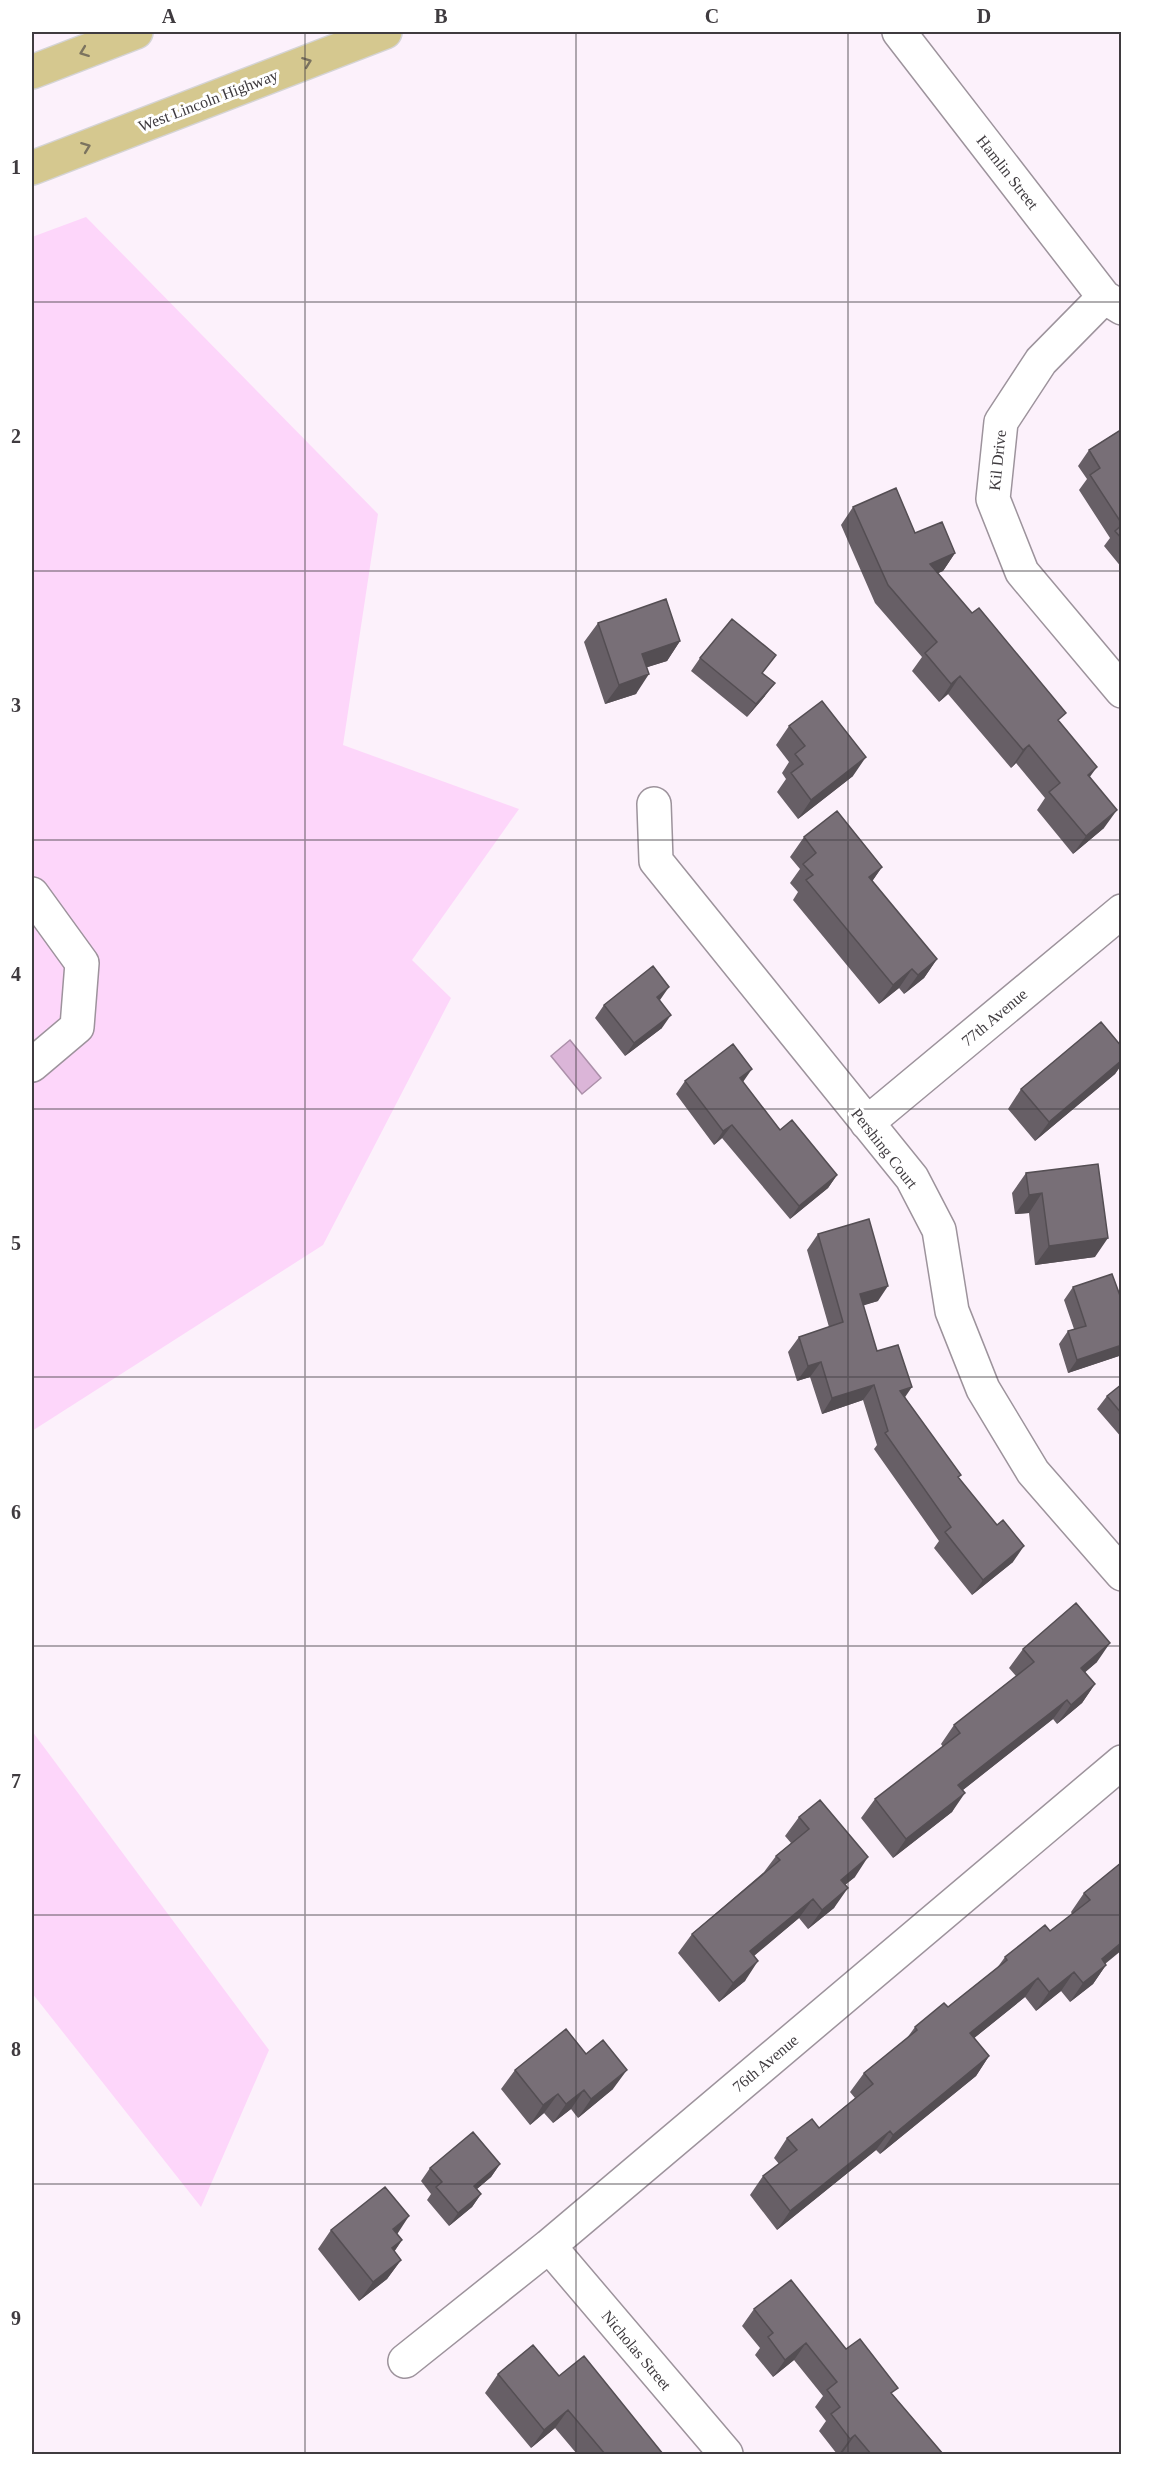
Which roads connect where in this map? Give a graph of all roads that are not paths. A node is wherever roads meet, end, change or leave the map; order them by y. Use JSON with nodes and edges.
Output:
{"nodes":[{"id":1,"x":136,"y":32,"type":"edge"},
{"id":2,"x":385,"y":32,"type":"edge"},
{"id":3,"x":899,"y":32,"type":"edge"},
{"id":4,"x":32,"y":72,"type":"edge"},
{"id":5,"x":32,"y":168,"type":"edge"},
{"id":6,"x":1113,"y":302,"type":"edge"},
{"id":7,"x":1122,"y":691,"type":"edge"},
{"id":8,"x":654,"y":804,"type":"dead end"},
{"id":9,"x":32,"y":894,"type":"edge"},
{"id":10,"x":1122,"y":911,"type":"edge"},
{"id":11,"x":32,"y":1065,"type":"edge"},
{"id":12,"x":867,"y":1123,"type":"junction"},
{"id":13,"x":1122,"y":1574,"type":"edge"},
{"id":14,"x":1122,"y":1762,"type":"edge"},
{"id":15,"x":549,"y":2246,"type":"junction"},
{"id":16,"x":405,"y":2361,"type":"dead end"},
{"id":17,"x":726,"y":2454,"type":"edge"}],
"edges":[{"from":1,"to":4,"type":"main road","one_way":true},
{"from":5,"to":2,"type":"main road","name":"West Lincoln Highway","one_way":true},
{"from":3,"to":6,"type":"street","name":"Hamlin Street"},
{"from":6,"to":7,"type":"street","name":"Kil Drive"},
{"from":8,"to":12,"type":"street","name":"Pershing Court"},
{"from":9,"to":11,"type":"street"},
{"from":10,"to":12,"type":"street","name":"77th Avenue"},
{"from":12,"to":13,"type":"street","name":"Pershing Court"},
{"from":14,"to":15,"type":"street","name":"76th Avenue"},
{"from":15,"to":16,"type":"street","name":"76th Avenue"},
{"from":15,"to":17,"type":"street","name":"Nicholas Street"}]}
